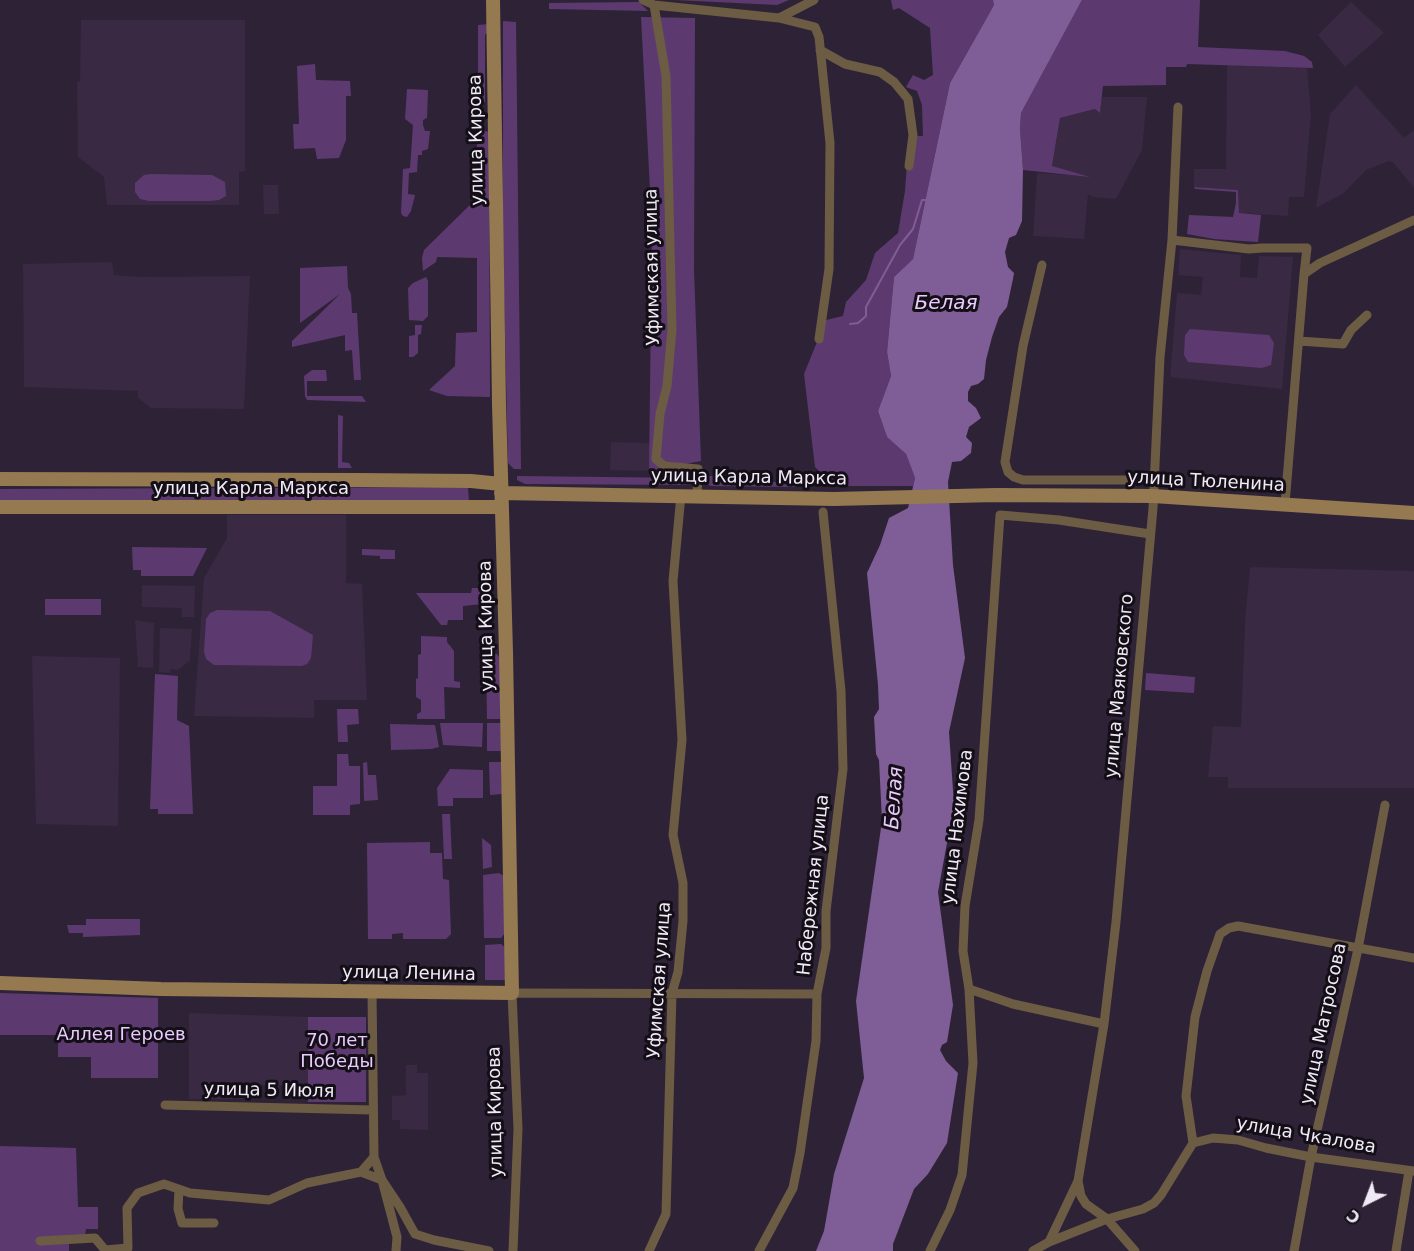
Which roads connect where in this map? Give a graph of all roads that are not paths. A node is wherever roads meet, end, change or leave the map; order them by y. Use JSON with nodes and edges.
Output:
{"nodes":[{"id":1,"x":494,"y":0,"type":"edge"},
{"id":2,"x":643,"y":0,"type":"edge"},
{"id":3,"x":814,"y":0,"type":"edge"},
{"id":4,"x":662,"y":3,"type":"edge"},
{"id":5,"x":779,"y":18,"type":"junction"},
{"id":6,"x":820,"y":50,"type":"junction"},
{"id":7,"x":1178,"y":107,"type":"dead end"},
{"id":8,"x":909,"y":166,"type":"dead end"},
{"id":9,"x":1414,"y":220,"type":"edge"},
{"id":10,"x":1172,"y":240,"type":"junction"},
{"id":11,"x":1042,"y":265,"type":"dead end"},
{"id":12,"x":1304,"y":273,"type":"junction"},
{"id":13,"x":1368,"y":315,"type":"dead end"},
{"id":14,"x":819,"y":339,"type":"dead end"},
{"id":15,"x":1299,"y":341,"type":"junction"},
{"id":16,"x":0,"y":479,"type":"edge"},
{"id":17,"x":1154,"y":480,"type":"junction"},
{"id":18,"x":501,"y":494,"type":"junction"},
{"id":19,"x":681,"y":495,"type":"junction"},
{"id":20,"x":697,"y":495,"type":"junction"},
{"id":21,"x":996,"y":495,"type":"joint"},
{"id":22,"x":1153,"y":496,"type":"junction"},
{"id":23,"x":1285,"y":504,"type":"junction"},
{"id":24,"x":0,"y":507,"type":"edge"},
{"id":25,"x":823,"y":512,"type":"dead end"},
{"id":26,"x":1414,"y":513,"type":"edge"},
{"id":27,"x":1150,"y":534,"type":"junction"},
{"id":28,"x":1385,"y":805,"type":"dead end"},
{"id":29,"x":1358,"y":949,"type":"junction"},
{"id":30,"x":1414,"y":958,"type":"edge"},
{"id":31,"x":0,"y":983,"type":"edge"},
{"id":32,"x":969,"y":989,"type":"junction"},
{"id":33,"x":372,"y":991,"type":"junction"},
{"id":34,"x":512,"y":993,"type":"junction"},
{"id":35,"x":672,"y":993,"type":"junction"},
{"id":36,"x":818,"y":994,"type":"junction"},
{"id":37,"x":1104,"y":1024,"type":"junction"},
{"id":38,"x":165,"y":1105,"type":"dead end"},
{"id":39,"x":373,"y":1110,"type":"junction"},
{"id":40,"x":1193,"y":1143,"type":"junction"},
{"id":41,"x":1311,"y":1156,"type":"junction"},
{"id":42,"x":374,"y":1157,"type":"junction"},
{"id":43,"x":1411,"y":1171,"type":"edge"},
{"id":44,"x":361,"y":1172,"type":"junction"},
{"id":45,"x":382,"y":1180,"type":"junction"},
{"id":46,"x":1078,"y":1181,"type":"junction"},
{"id":47,"x":179,"y":1189,"type":"junction"},
{"id":48,"x":1107,"y":1219,"type":"junction"},
{"id":49,"x":214,"y":1223,"type":"dead end"},
{"id":50,"x":40,"y":1241,"type":"dead end"},
{"id":51,"x":1049,"y":1242,"type":"junction"},
{"id":52,"x":396,"y":1251,"type":"edge"},
{"id":53,"x":489,"y":1251,"type":"edge"},
{"id":54,"x":513,"y":1251,"type":"edge"},
{"id":55,"x":649,"y":1251,"type":"edge"},
{"id":56,"x":759,"y":1251,"type":"edge"},
{"id":57,"x":930,"y":1251,"type":"edge"},
{"id":58,"x":1033,"y":1251,"type":"edge"},
{"id":59,"x":1135,"y":1251,"type":"edge"},
{"id":60,"x":1294,"y":1251,"type":"edge"},
{"id":61,"x":1396,"y":1251,"type":"edge"}],
"edges":[{"from":1,"to":18,"type":"street","name":"улица Кирова"},
{"from":2,"to":4,"type":"street"},
{"from":3,"to":5,"type":"street"},
{"from":4,"to":5,"type":"street"},
{"from":4,"to":20,"type":"street","name":"Уфимская улица"},
{"from":5,"to":6,"type":"street"},
{"from":6,"to":8,"type":"street"},
{"from":6,"to":14,"type":"street"},
{"from":7,"to":10,"type":"street","name":"улица Маяковского"},
{"from":9,"to":12,"type":"street"},
{"from":10,"to":12,"type":"street"},
{"from":10,"to":17,"type":"street","name":"улица Маяковского"},
{"from":11,"to":17,"type":"street"},
{"from":12,"to":15,"type":"street"},
{"from":13,"to":15,"type":"street"},
{"from":15,"to":23,"type":"street"},
{"from":16,"to":18,"type":"street","name":"улица Карла Маркса"},
{"from":17,"to":22,"type":"street","name":"улица Маяковского"},
{"from":18,"to":19,"type":"street","name":"улица Карла Маркса"},
{"from":18,"to":24,"type":"street","name":"улица Карла Маркса"},
{"from":18,"to":34,"type":"street","name":"улица Кирова"},
{"from":19,"to":20,"type":"street","name":"улица Карла Маркса"},
{"from":19,"to":35,"type":"street","name":"Уфимская улица"},
{"from":20,"to":21,"type":"street","name":"улица Карла Маркса"},
{"from":21,"to":22,"type":"street","name":"улица Тюленина"},
{"from":22,"to":23,"type":"street","name":"улица Тюленина"},
{"from":22,"to":27,"type":"street","name":"улица Маяковского"},
{"from":23,"to":26,"type":"street","name":"улица Тюленина"},
{"from":25,"to":36,"type":"street","name":"Набережная улица"},
{"from":27,"to":32,"type":"street","name":"улица Нахимова"},
{"from":27,"to":37,"type":"street","name":"улица Маяковского"},
{"from":28,"to":29,"type":"street","name":"улица Матросова"},
{"from":29,"to":30,"type":"street"},
{"from":29,"to":40,"type":"street"},
{"from":29,"to":41,"type":"street","name":"улица Матросова"},
{"from":31,"to":33,"type":"street","name":"улица Ленина"},
{"from":32,"to":37,"type":"street"},
{"from":32,"to":57,"type":"street","name":"улица Нахимова"},
{"from":33,"to":34,"type":"street","name":"улица Ленина"},
{"from":33,"to":39,"type":"street"},
{"from":34,"to":35,"type":"street","name":"улица Ленина"},
{"from":34,"to":54,"type":"street","name":"улица Кирова"},
{"from":35,"to":36,"type":"street","name":"улица Ленина"},
{"from":35,"to":55,"type":"street","name":"Уфимская улица"},
{"from":36,"to":56,"type":"street","name":"Набережная улица"},
{"from":37,"to":46,"type":"street","name":"улица Маяковского"},
{"from":38,"to":39,"type":"street","name":"улица 5 Июля"},
{"from":39,"to":42,"type":"street"},
{"from":40,"to":41,"type":"street","name":"улица Чкалова"},
{"from":40,"to":48,"type":"street"},
{"from":41,"to":43,"type":"street","name":"улица Чкалова"},
{"from":41,"to":60,"type":"street","name":"улица Матросова"},
{"from":42,"to":44,"type":"street"},
{"from":42,"to":45,"type":"street"},
{"from":43,"to":61,"type":"street"},
{"from":44,"to":45,"type":"street"},
{"from":44,"to":47,"type":"street"},
{"from":45,"to":52,"type":"street"},
{"from":45,"to":53,"type":"street"},
{"from":46,"to":48,"type":"street"},
{"from":46,"to":51,"type":"street","name":"улица Маяковского"},
{"from":47,"to":49,"type":"street"},
{"from":47,"to":50,"type":"street"},
{"from":48,"to":51,"type":"street"},
{"from":48,"to":59,"type":"street"},
{"from":51,"to":58,"type":"street"}]}
